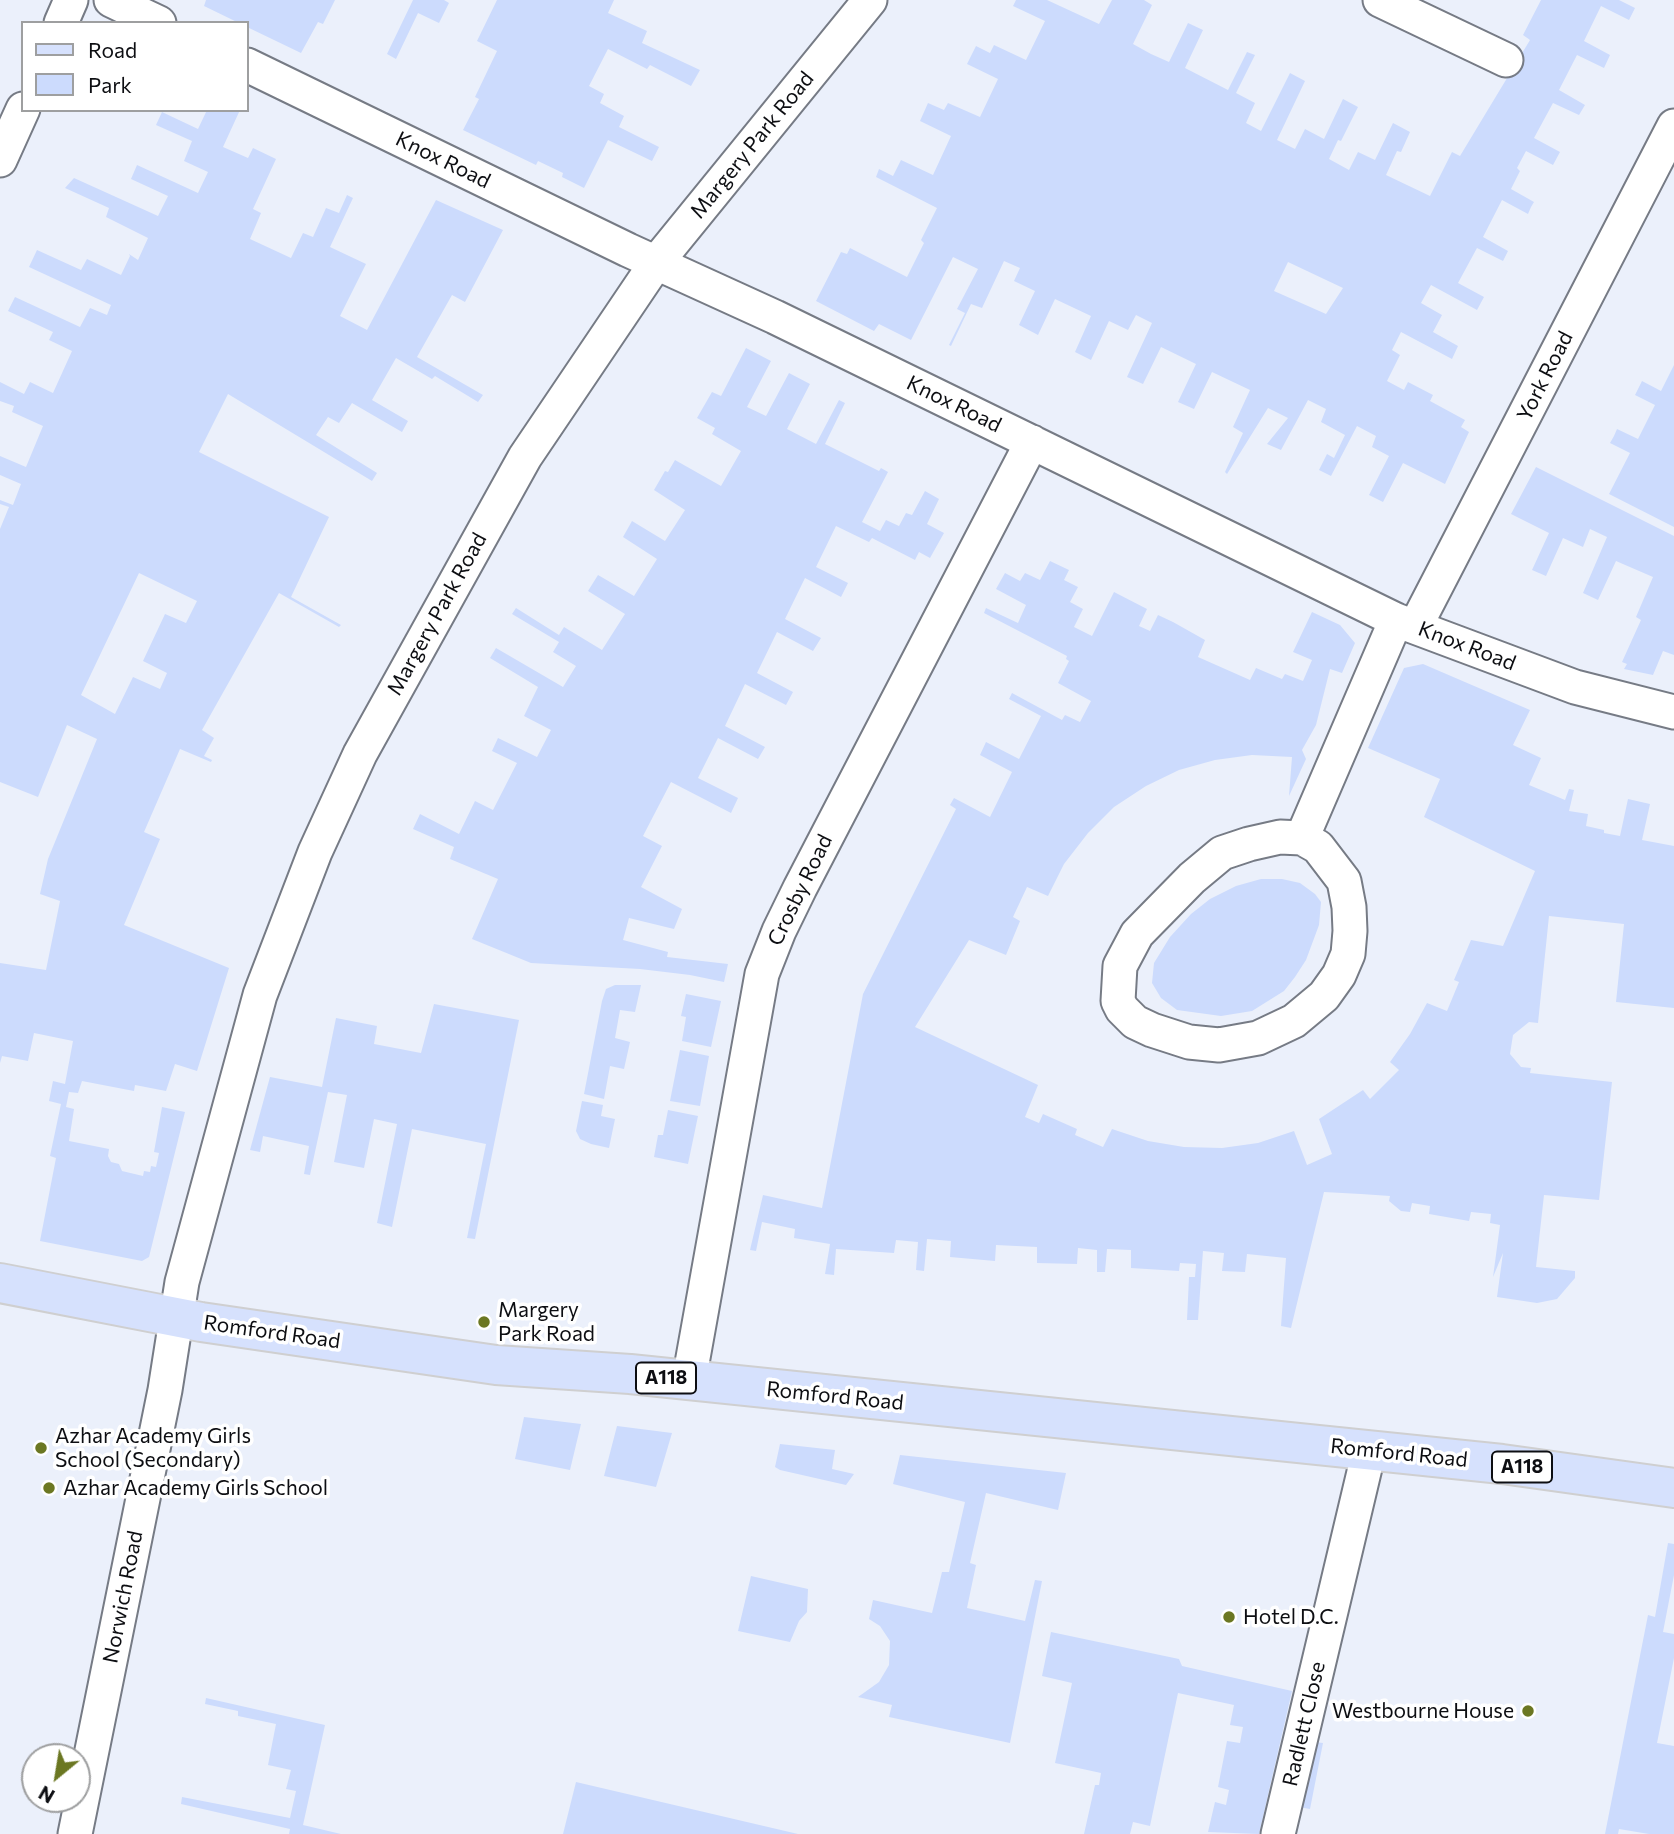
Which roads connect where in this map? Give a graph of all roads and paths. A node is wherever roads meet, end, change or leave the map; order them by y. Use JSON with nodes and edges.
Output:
{"nodes":[{"id":1,"x":71,"y":0,"type":"edge"},
{"id":2,"x":111,"y":0,"type":"edge"},
{"id":3,"x":870,"y":0,"type":"edge"},
{"id":4,"x":1380,"y":0,"type":"edge"},
{"id":5,"x":62,"y":21,"type":"edge"},
{"id":6,"x":155,"y":21,"type":"edge"},
{"id":7,"x":1506,"y":60,"type":"dead end"},
{"id":8,"x":248,"y":65,"type":"edge"},
{"id":9,"x":22,"y":112,"type":"edge"},
{"id":10,"x":1674,"y":126,"type":"edge"},
{"id":11,"x":0,"y":160,"type":"edge"},
{"id":12,"x":656,"y":263,"type":"junction"},
{"id":13,"x":1032,"y":442,"type":"junction"},
{"id":14,"x":1406,"y":623,"type":"junction"},
{"id":15,"x":1674,"y":712,"type":"edge"},
{"id":16,"x":1302,"y":838,"type":"junction"},
{"id":17,"x":0,"y":1283,"type":"edge"},
{"id":18,"x":176,"y":1317,"type":"junction"},
{"id":19,"x":689,"y":1380,"type":"junction"},
{"id":20,"x":1369,"y":1451,"type":"junction"},
{"id":21,"x":1674,"y":1488,"type":"edge"},
{"id":22,"x":75,"y":1834,"type":"edge"},
{"id":23,"x":1278,"y":1834,"type":"edge"}],
"edges":[{"from":1,"to":5,"type":"street"},
{"from":2,"to":6,"type":"street"},
{"from":3,"to":12,"type":"street","name":"Margery Park Road"},
{"from":4,"to":7,"type":"street"},
{"from":8,"to":12,"type":"street","name":"Knox Road"},
{"from":9,"to":11,"type":"street"},
{"from":10,"to":14,"type":"street","name":"York Road"},
{"from":12,"to":13,"type":"street","name":"Knox Road"},
{"from":12,"to":18,"type":"street","name":"Margery Park Road"},
{"from":13,"to":14,"type":"street","name":"Knox Road"},
{"from":13,"to":19,"type":"street","name":"Crosby Road"},
{"from":14,"to":15,"type":"street","name":"Knox Road"},
{"from":14,"to":16,"type":"street","name":"York Road"},
{"from":16,"to":16,"type":"street"},
{"from":17,"to":18,"type":"main road","name":"Romford Road","number":"A118"},
{"from":18,"to":19,"type":"main road","name":"Romford Road","number":"A118"},
{"from":18,"to":22,"type":"street","name":"Norwich Road"},
{"from":19,"to":20,"type":"main road","name":"Romford Road","number":"A118"},
{"from":20,"to":21,"type":"main road","name":"Romford Road","number":"A118"},
{"from":20,"to":23,"type":"street","name":"Radlett Close"}]}
